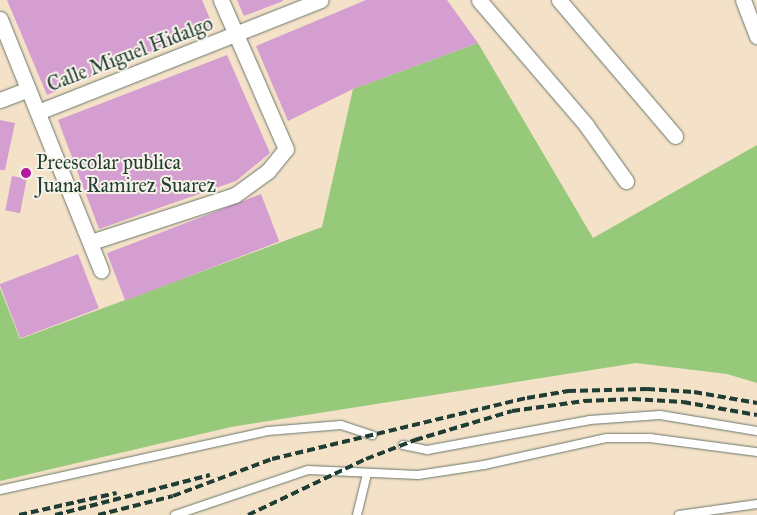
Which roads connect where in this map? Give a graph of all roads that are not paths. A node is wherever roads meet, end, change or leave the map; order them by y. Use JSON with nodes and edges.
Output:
{"nodes":[{"id":1,"x":221,"y":0,"type":"edge"},
{"id":2,"x":321,"y":0,"type":"edge"},
{"id":3,"x":479,"y":0,"type":"edge"},
{"id":4,"x":743,"y":0,"type":"edge"},
{"id":5,"x":564,"y":2,"type":"edge"},
{"id":6,"x":0,"y":19,"type":"edge"},
{"id":7,"x":236,"y":35,"type":"junction"},
{"id":8,"x":757,"y":36,"type":"edge"},
{"id":9,"x":28,"y":89,"type":"junction"},
{"id":10,"x":0,"y":100,"type":"edge"},
{"id":11,"x":38,"y":112,"type":"junction"},
{"id":12,"x":675,"y":136,"type":"dead end"},
{"id":13,"x":626,"y":181,"type":"dead end"},
{"id":14,"x":92,"y":242,"type":"junction"},
{"id":15,"x":101,"y":270,"type":"dead end"},
{"id":16,"x":757,"y":431,"type":"edge"},
{"id":17,"x":372,"y":435,"type":"dead end"},
{"id":18,"x":403,"y":445,"type":"dead end"},
{"id":19,"x":757,"y":452,"type":"edge"},
{"id":20,"x":367,"y":474,"type":"junction"},
{"id":21,"x":0,"y":490,"type":"edge"},
{"id":22,"x":757,"y":504,"type":"edge"},
{"id":23,"x":175,"y":515,"type":"edge"},
{"id":24,"x":357,"y":515,"type":"edge"},
{"id":25,"x":679,"y":515,"type":"edge"}],
"edges":[{"from":1,"to":7,"type":"street"},
{"from":2,"to":7,"type":"street","name":"Calle Miguel Hidalgo"},
{"from":3,"to":13,"type":"street"},
{"from":4,"to":8,"type":"street"},
{"from":5,"to":12,"type":"street"},
{"from":6,"to":9,"type":"street"},
{"from":7,"to":11,"type":"street","name":"Calle Miguel Hidalgo"},
{"from":7,"to":14,"type":"street"},
{"from":9,"to":10,"type":"street"},
{"from":9,"to":11,"type":"street"},
{"from":11,"to":14,"type":"street"},
{"from":14,"to":15,"type":"street"},
{"from":16,"to":18,"type":"lane"},
{"from":17,"to":21,"type":"lane"},
{"from":19,"to":20,"type":"lane"},
{"from":20,"to":23,"type":"lane"},
{"from":20,"to":24,"type":"lane"},
{"from":22,"to":25,"type":"lane"}]}
